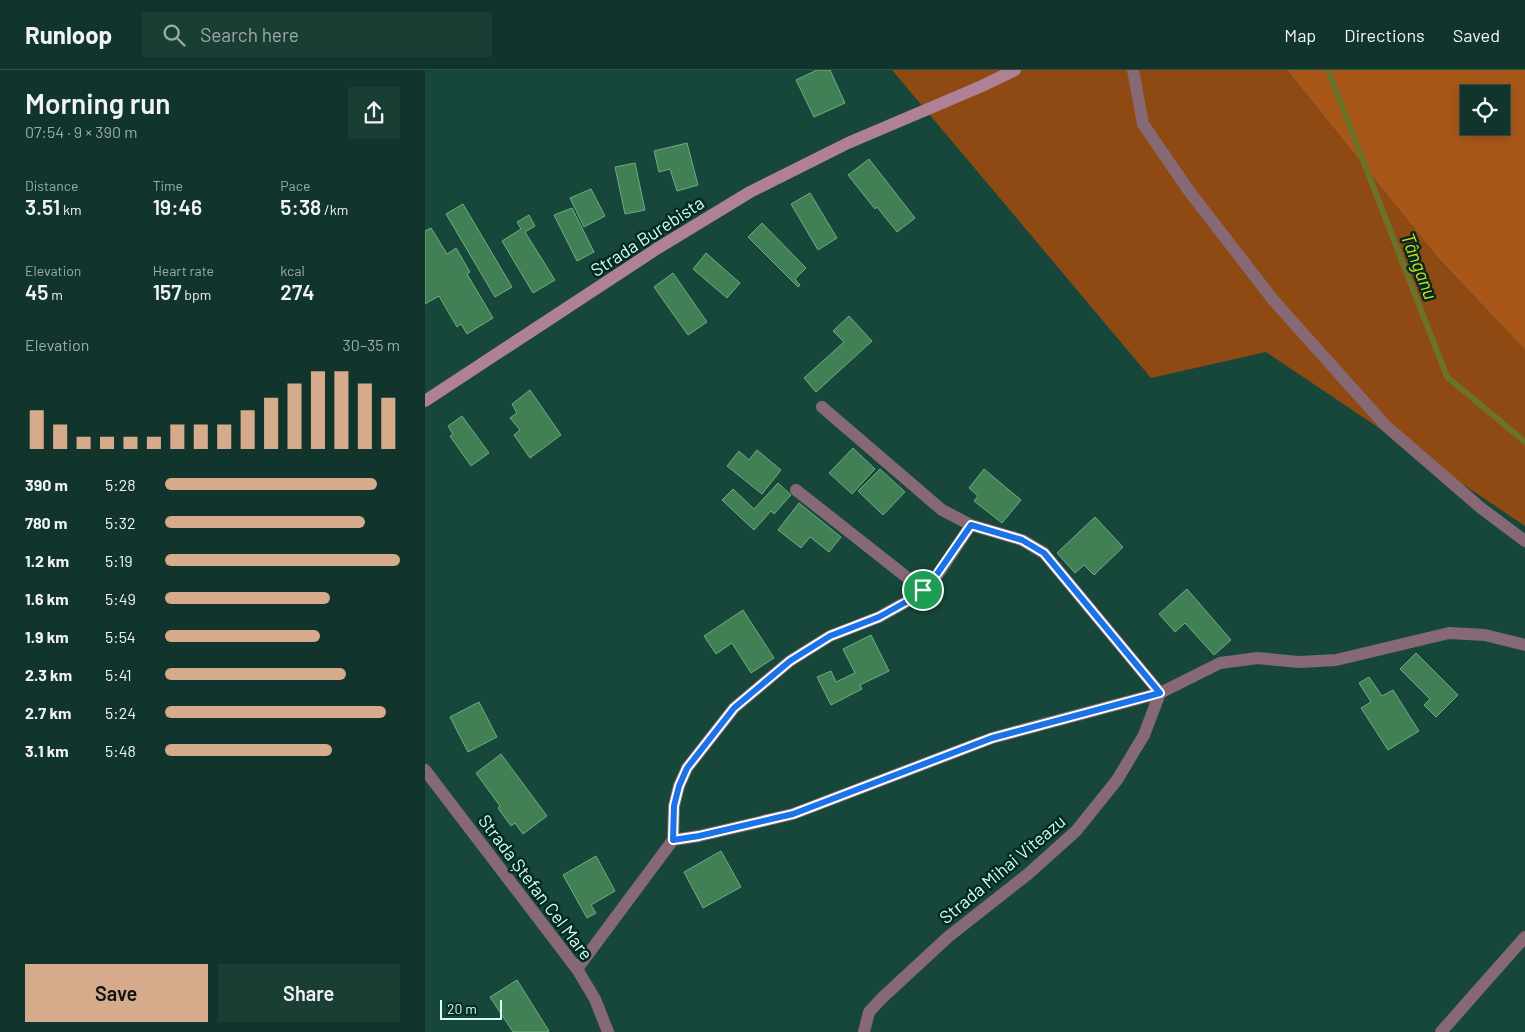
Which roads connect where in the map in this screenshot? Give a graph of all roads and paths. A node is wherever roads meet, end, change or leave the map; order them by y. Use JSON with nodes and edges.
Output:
{"nodes":[{"id":1,"x":1015,"y":70,"type":"edge"},
{"id":2,"x":1133,"y":70,"type":"edge"},
{"id":3,"x":425,"y":401,"type":"edge"},
{"id":4,"x":822,"y":407,"type":"dead end"},
{"id":5,"x":796,"y":490,"type":"dead end"},
{"id":6,"x":971,"y":525,"type":"junction"},
{"id":7,"x":1525,"y":541,"type":"edge"},
{"id":8,"x":923,"y":590,"type":"junction"},
{"id":9,"x":1525,"y":645,"type":"edge"},
{"id":10,"x":1160,"y":693,"type":"junction"},
{"id":11,"x":425,"y":770,"type":"edge"},
{"id":12,"x":673,"y":840,"type":"junction"},
{"id":13,"x":1525,"y":937,"type":"edge"},
{"id":14,"x":577,"y":969,"type":"junction"},
{"id":15,"x":608,"y":1032,"type":"edge"},
{"id":16,"x":864,"y":1032,"type":"edge"},
{"id":17,"x":1441,"y":1032,"type":"edge"}],
"edges":[{"from":1,"to":3,"type":"main road","name":"Strada Burebista"},
{"from":2,"to":7,"type":"street"},
{"from":4,"to":6,"type":"street"},
{"from":5,"to":8,"type":"street"},
{"from":6,"to":8,"type":"street"},
{"from":6,"to":10,"type":"street"},
{"from":8,"to":12,"type":"street"},
{"from":9,"to":10,"type":"street"},
{"from":10,"to":12,"type":"street"},
{"from":10,"to":16,"type":"street","name":"Strada Mihai Viteazu"},
{"from":11,"to":14,"type":"street","name":"Strada Ștefan Cel Mare"},
{"from":12,"to":14,"type":"street"},
{"from":13,"to":17,"type":"street"},
{"from":14,"to":15,"type":"street","name":"Strada Ștefan Cel Mare"}]}
